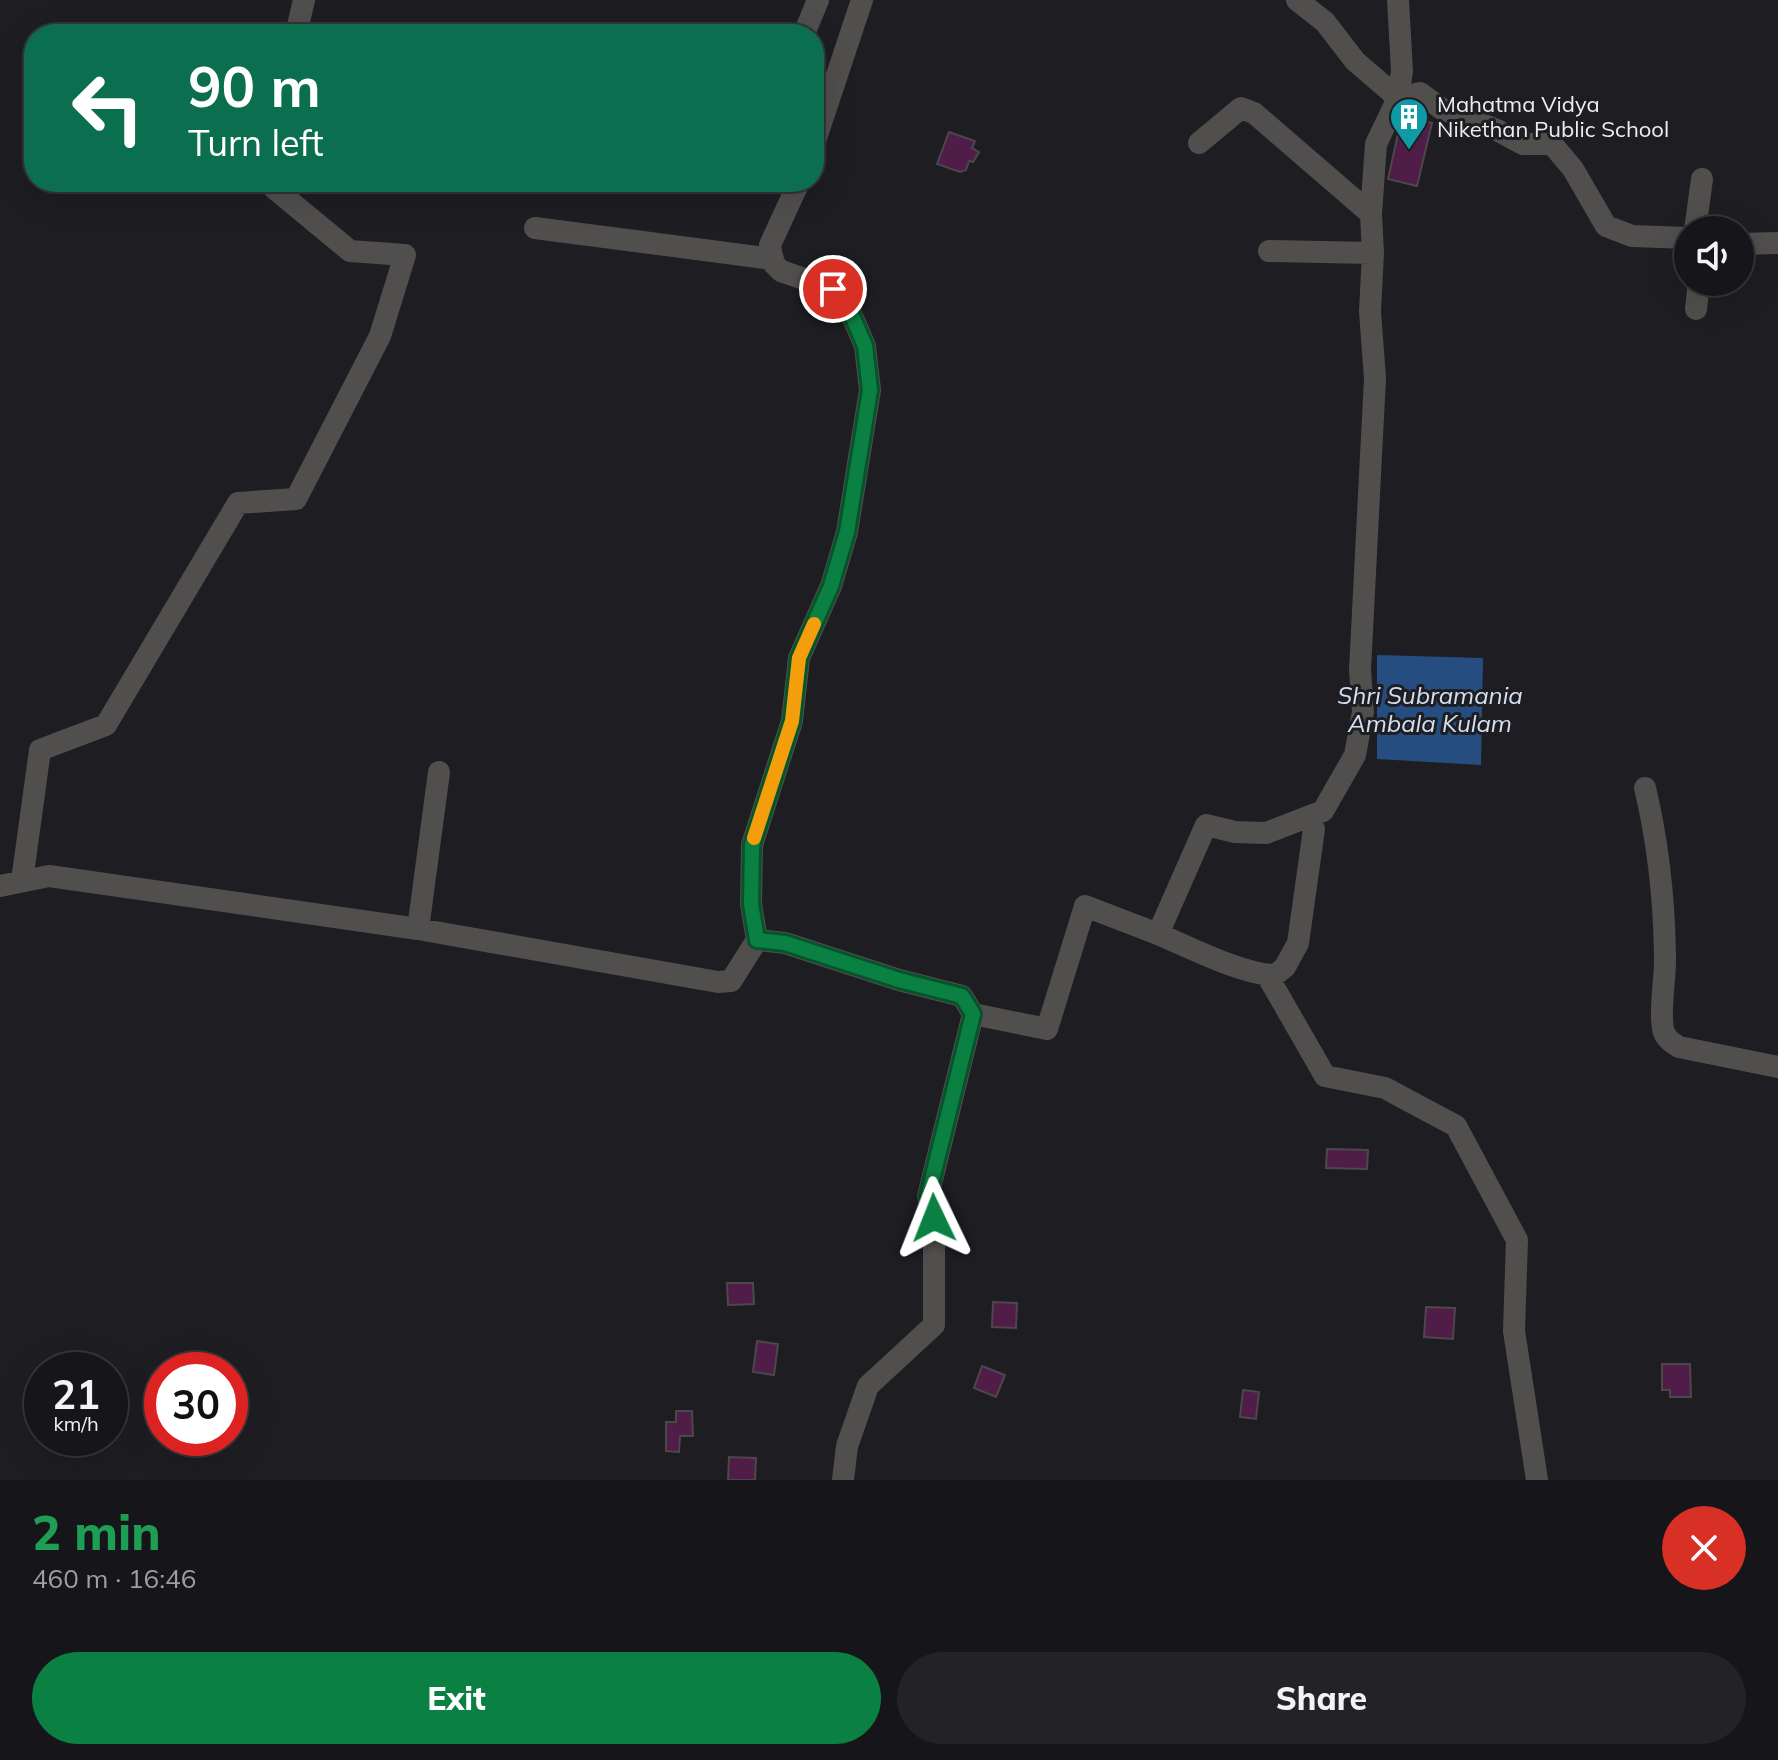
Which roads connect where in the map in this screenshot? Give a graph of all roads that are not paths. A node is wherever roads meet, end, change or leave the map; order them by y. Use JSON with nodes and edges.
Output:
{"nodes":[{"id":1,"x":304,"y":0,"type":"edge"},
{"id":2,"x":818,"y":0,"type":"edge"},
{"id":3,"x":862,"y":0,"type":"edge"},
{"id":4,"x":1297,"y":0,"type":"edge"},
{"id":5,"x":1398,"y":0,"type":"edge"},
{"id":6,"x":298,"y":24,"type":"edge"},
{"id":7,"x":808,"y":24,"type":"edge"},
{"id":8,"x":1398,"y":98,"type":"junction"},
{"id":9,"x":824,"y":114,"type":"edge"},
{"id":10,"x":1199,"y":143,"type":"dead end"},
{"id":11,"x":1702,"y":179,"type":"dead end"},
{"id":12,"x":279,"y":192,"type":"edge"},
{"id":13,"x":794,"y":192,"type":"edge"},
{"id":14,"x":1371,"y":214,"type":"junction"},
{"id":15,"x":1697,"y":216,"type":"edge"},
{"id":16,"x":535,"y":228,"type":"dead end"},
{"id":17,"x":1674,"y":238,"type":"edge"},
{"id":18,"x":1778,"y":243,"type":"edge"},
{"id":19,"x":1754,"y":244,"type":"edge"},
{"id":20,"x":1269,"y":251,"type":"dead end"},
{"id":21,"x":1373,"y":253,"type":"junction"},
{"id":22,"x":773,"y":259,"type":"junction"},
{"id":23,"x":1697,"y":296,"type":"edge"},
{"id":24,"x":1696,"y":309,"type":"dead end"},
{"id":25,"x":439,"y":772,"type":"dead end"},
{"id":26,"x":1645,"y":788,"type":"dead end"},
{"id":27,"x":1314,"y":829,"type":"dead end"},
{"id":28,"x":11,"y":884,"type":"edge"},
{"id":29,"x":418,"y":929,"type":"junction"},
{"id":30,"x":1158,"y":934,"type":"junction"},
{"id":31,"x":757,"y":940,"type":"junction"},
{"id":32,"x":1267,"y":975,"type":"junction"},
{"id":33,"x":973,"y":1014,"type":"junction"},
{"id":34,"x":1778,"y":1067,"type":"edge"},
{"id":35,"x":843,"y":1480,"type":"edge"},
{"id":36,"x":1537,"y":1480,"type":"edge"}],
"edges":[{"from":1,"to":6,"type":"street"},
{"from":2,"to":7,"type":"street"},
{"from":3,"to":9,"type":"street"},
{"from":4,"to":8,"type":"street"},
{"from":5,"to":8,"type":"street"},
{"from":8,"to":14,"type":"street"},
{"from":8,"to":17,"type":"street"},
{"from":10,"to":14,"type":"street"},
{"from":11,"to":15,"type":"street"},
{"from":12,"to":28,"type":"street"},
{"from":13,"to":22,"type":"street"},
{"from":14,"to":21,"type":"street"},
{"from":16,"to":22,"type":"street"},
{"from":18,"to":19,"type":"street"},
{"from":20,"to":21,"type":"street"},
{"from":21,"to":30,"type":"street"},
{"from":22,"to":31,"type":"street"},
{"from":23,"to":24,"type":"street"},
{"from":25,"to":29,"type":"street"},
{"from":26,"to":34,"type":"street"},
{"from":27,"to":32,"type":"street"},
{"from":28,"to":29,"type":"street"},
{"from":29,"to":31,"type":"street"},
{"from":30,"to":32,"type":"street"},
{"from":30,"to":33,"type":"street"},
{"from":31,"to":33,"type":"street"},
{"from":32,"to":36,"type":"street"},
{"from":33,"to":35,"type":"street"}]}
